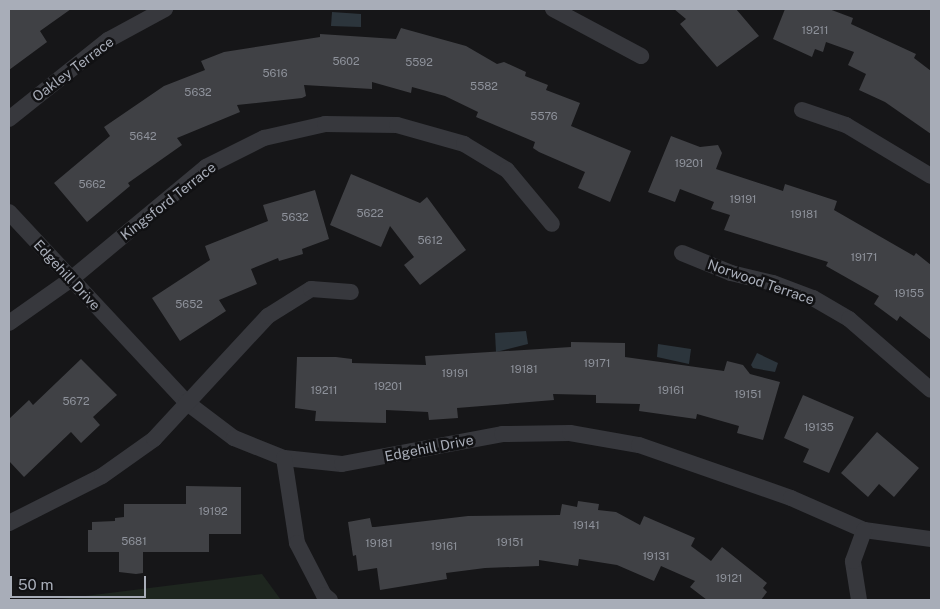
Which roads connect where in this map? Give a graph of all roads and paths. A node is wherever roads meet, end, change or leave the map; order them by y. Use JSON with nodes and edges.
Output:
{"nodes":[{"id":1,"x":165,"y":9,"type":"edge"},
{"id":2,"x":553,"y":9,"type":"edge"},
{"id":3,"x":642,"y":56,"type":"dead end"},
{"id":4,"x":802,"y":110,"type":"dead end"},
{"id":5,"x":9,"y":120,"type":"edge"},
{"id":6,"x":931,"y":176,"type":"edge"},
{"id":7,"x":9,"y":212,"type":"edge"},
{"id":8,"x":552,"y":224,"type":"dead end"},
{"id":9,"x":682,"y":252,"type":"dead end"},
{"id":10,"x":70,"y":280,"type":"junction"},
{"id":11,"x":351,"y":292,"type":"dead end"},
{"id":12,"x":9,"y":323,"type":"edge"},
{"id":13,"x":931,"y":390,"type":"edge"},
{"id":14,"x":186,"y":402,"type":"junction"},
{"id":15,"x":284,"y":458,"type":"junction"},
{"id":16,"x":9,"y":524,"type":"edge"},
{"id":17,"x":864,"y":530,"type":"junction"},
{"id":18,"x":931,"y":539,"type":"edge"},
{"id":19,"x":330,"y":600,"type":"edge"},
{"id":20,"x":859,"y":600,"type":"edge"}],
"edges":[{"from":1,"to":5,"type":"street","name":"Oakley Terrace"},
{"from":2,"to":3,"type":"street"},
{"from":4,"to":6,"type":"street"},
{"from":7,"to":10,"type":"street","name":"Edgehill Drive"},
{"from":8,"to":10,"type":"street","name":"Kingsford Terrace"},
{"from":9,"to":13,"type":"street","name":"Norwood Terrace"},
{"from":10,"to":12,"type":"street","name":"Kingsford Terrace"},
{"from":10,"to":14,"type":"street","name":"Edgehill Drive"},
{"from":11,"to":14,"type":"street"},
{"from":14,"to":15,"type":"street","name":"Edgehill Drive"},
{"from":14,"to":16,"type":"street"},
{"from":15,"to":17,"type":"street","name":"Edgehill Drive"},
{"from":15,"to":19,"type":"street"},
{"from":17,"to":18,"type":"street","name":"Edgehill Drive"},
{"from":17,"to":20,"type":"street"}]}
